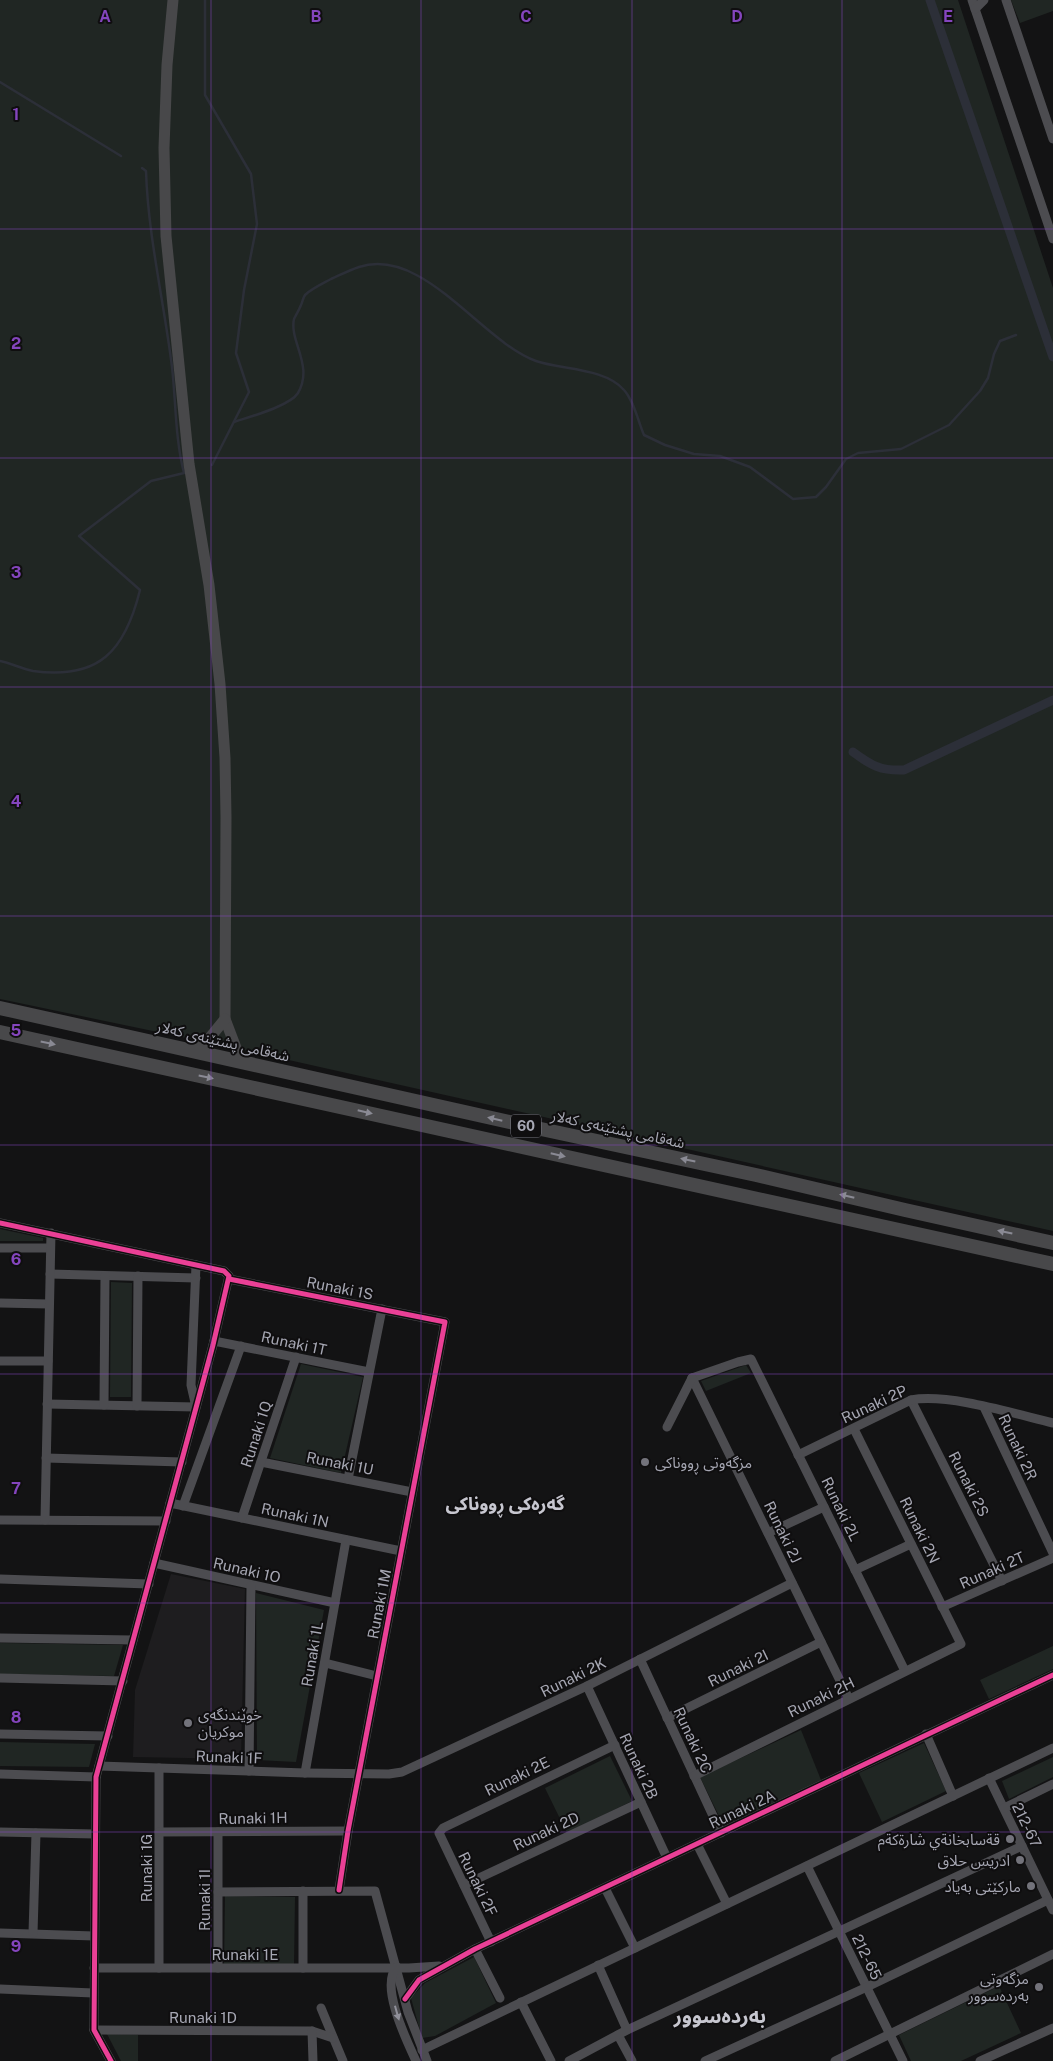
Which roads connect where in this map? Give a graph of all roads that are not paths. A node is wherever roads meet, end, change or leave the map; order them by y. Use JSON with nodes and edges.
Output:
{"nodes":[{"id":1,"x":173,"y":0,"type":"edge"},
{"id":2,"x":972,"y":0,"type":"edge"},
{"id":3,"x":984,"y":0,"type":"edge"},
{"id":4,"x":1006,"y":0,"type":"edge"},
{"id":5,"x":975,"y":10,"type":"junction"},
{"id":6,"x":1049,"y":117,"type":"edge"},
{"id":7,"x":1053,"y":139,"type":"edge"},
{"id":8,"x":1053,"y":239,"type":"edge"},
{"id":9,"x":0,"y":1008,"type":"edge"},
{"id":10,"x":225,"y":1019,"type":"junction"},
{"id":11,"x":0,"y":1032,"type":"edge"},
{"id":12,"x":192,"y":1050,"type":"junction"},
{"id":13,"x":241,"y":1061,"type":"junction"},
{"id":14,"x":642,"y":1150,"type":"junction"},
{"id":15,"x":637,"y":1173,"type":"junction"},
{"id":16,"x":0,"y":1223,"type":"edge"},
{"id":17,"x":51,"y":1233,"type":"junction"},
{"id":18,"x":1053,"y":1243,"type":"edge"},
{"id":19,"x":0,"y":1248,"type":"edge"},
{"id":20,"x":50,"y":1248,"type":"junction"},
{"id":21,"x":1053,"y":1264,"type":"edge"},
{"id":22,"x":196,"y":1265,"type":"junction"},
{"id":23,"x":50,"y":1274,"type":"junction"},
{"id":24,"x":105,"y":1276,"type":"junction"},
{"id":25,"x":138,"y":1276,"type":"junction"},
{"id":26,"x":196,"y":1278,"type":"junction"},
{"id":27,"x":229,"y":1279,"type":"junction"},
{"id":28,"x":0,"y":1303,"type":"edge"},
{"id":29,"x":49,"y":1304,"type":"junction"},
{"id":30,"x":382,"y":1309,"type":"junction"},
{"id":31,"x":445,"y":1322,"type":"joint"},
{"id":32,"x":214,"y":1341,"type":"junction"},
{"id":33,"x":241,"y":1346,"type":"junction"},
{"id":34,"x":296,"y":1358,"type":"junction"},
{"id":35,"x":0,"y":1361,"type":"edge"},
{"id":36,"x":48,"y":1361,"type":"junction"},
{"id":37,"x":369,"y":1372,"type":"junction"},
{"id":38,"x":692,"y":1378,"type":"junction"},
{"id":39,"x":911,"y":1400,"type":"junction"},
{"id":40,"x":47,"y":1404,"type":"junction"},
{"id":41,"x":104,"y":1405,"type":"junction"},
{"id":42,"x":137,"y":1406,"type":"junction"},
{"id":43,"x":196,"y":1407,"type":"junction"},
{"id":44,"x":984,"y":1407,"type":"junction"},
{"id":45,"x":1053,"y":1423,"type":"edge"},
{"id":46,"x":667,"y":1427,"type":"dead end"},
{"id":47,"x":854,"y":1429,"type":"junction"},
{"id":48,"x":798,"y":1455,"type":"junction"},
{"id":49,"x":46,"y":1458,"type":"junction"},
{"id":50,"x":182,"y":1462,"type":"junction"},
{"id":51,"x":261,"y":1462,"type":"junction"},
{"id":52,"x":348,"y":1479,"type":"junction"},
{"id":53,"x":412,"y":1492,"type":"junction"},
{"id":54,"x":170,"y":1503,"type":"junction"},
{"id":55,"x":183,"y":1506,"type":"junction"},
{"id":56,"x":824,"y":1507,"type":"junction"},
{"id":57,"x":242,"y":1518,"type":"junction"},
{"id":58,"x":0,"y":1520,"type":"edge"},
{"id":59,"x":45,"y":1520,"type":"junction"},
{"id":60,"x":166,"y":1521,"type":"junction"},
{"id":61,"x":768,"y":1533,"type":"junction"},
{"id":62,"x":346,"y":1540,"type":"junction"},
{"id":63,"x":911,"y":1544,"type":"junction"},
{"id":64,"x":401,"y":1551,"type":"junction"},
{"id":65,"x":1053,"y":1553,"type":"edge"},
{"id":66,"x":1053,"y":1558,"type":"edge"},
{"id":67,"x":154,"y":1563,"type":"junction"},
{"id":68,"x":855,"y":1570,"type":"junction"},
{"id":69,"x":0,"y":1580,"type":"edge"},
{"id":70,"x":1002,"y":1581,"type":"junction"},
{"id":71,"x":792,"y":1583,"type":"junction"},
{"id":72,"x":148,"y":1584,"type":"junction"},
{"id":73,"x":251,"y":1586,"type":"junction"},
{"id":74,"x":335,"y":1603,"type":"junction"},
{"id":75,"x":942,"y":1607,"type":"junction"},
{"id":76,"x":0,"y":1638,"type":"edge"},
{"id":77,"x":134,"y":1640,"type":"junction"},
{"id":78,"x":821,"y":1642,"type":"junction"},
{"id":79,"x":961,"y":1644,"type":"joint"},
{"id":80,"x":640,"y":1658,"type":"junction"},
{"id":81,"x":325,"y":1663,"type":"junction"},
{"id":82,"x":906,"y":1671,"type":"junction"},
{"id":83,"x":1053,"y":1675,"type":"edge"},
{"id":84,"x":377,"y":1676,"type":"junction"},
{"id":85,"x":0,"y":1678,"type":"edge"},
{"id":86,"x":122,"y":1681,"type":"junction"},
{"id":87,"x":587,"y":1686,"type":"junction"},
{"id":88,"x":849,"y":1699,"type":"junction"},
{"id":89,"x":668,"y":1718,"type":"junction"},
{"id":90,"x":0,"y":1734,"type":"edge"},
{"id":91,"x":926,"y":1734,"type":"junction"},
{"id":92,"x":108,"y":1736,"type":"junction"},
{"id":93,"x":614,"y":1746,"type":"junction"},
{"id":94,"x":1053,"y":1748,"type":"edge"},
{"id":95,"x":99,"y":1766,"type":"junction"},
{"id":96,"x":159,"y":1768,"type":"junction"},
{"id":97,"x":249,"y":1771,"type":"junction"},
{"id":98,"x":305,"y":1773,"type":"junction"},
{"id":99,"x":0,"y":1774,"type":"edge"},
{"id":100,"x":359,"y":1774,"type":"junction"},
{"id":101,"x":694,"y":1776,"type":"junction"},
{"id":102,"x":96,"y":1777,"type":"junction"},
{"id":103,"x":989,"y":1778,"type":"junction"},
{"id":104,"x":1053,"y":1784,"type":"edge"},
{"id":105,"x":953,"y":1796,"type":"junction"},
{"id":106,"x":640,"y":1802,"type":"junction"},
{"id":107,"x":1004,"y":1808,"type":"junction"},
{"id":108,"x":348,"y":1831,"type":"junction"},
{"id":109,"x":0,"y":1832,"type":"edge"},
{"id":110,"x":159,"y":1832,"type":"junction"},
{"id":111,"x":218,"y":1832,"type":"junction"},
{"id":112,"x":721,"y":1832,"type":"junction"},
{"id":113,"x":36,"y":1833,"type":"junction"},
{"id":114,"x":95,"y":1834,"type":"junction"},
{"id":115,"x":441,"y":1838,"type":"joint"},
{"id":116,"x":697,"y":1844,"type":"junction"},
{"id":117,"x":1022,"y":1846,"type":"junction"},
{"id":118,"x":667,"y":1858,"type":"junction"},
{"id":119,"x":807,"y":1866,"type":"junction"},
{"id":120,"x":464,"y":1885,"type":"junction"},
{"id":121,"x":605,"y":1888,"type":"junction"},
{"id":122,"x":339,"y":1890,"type":"junction"},
{"id":123,"x":303,"y":1891,"type":"junction"},
{"id":124,"x":218,"y":1892,"type":"junction"},
{"id":125,"x":1048,"y":1900,"type":"junction"},
{"id":126,"x":727,"y":1904,"type":"junction"},
{"id":127,"x":1053,"y":1910,"type":"edge"},
{"id":128,"x":0,"y":1932,"type":"edge"},
{"id":129,"x":840,"y":1932,"type":"junction"},
{"id":130,"x":33,"y":1933,"type":"junction"},
{"id":131,"x":94,"y":1936,"type":"junction"},
{"id":132,"x":491,"y":1942,"type":"junction"},
{"id":133,"x":635,"y":1948,"type":"junction"},
{"id":134,"x":474,"y":1949,"type":"junction"},
{"id":135,"x":1053,"y":1954,"type":"edge"},
{"id":136,"x":443,"y":1965,"type":"junction"},
{"id":137,"x":598,"y":1966,"type":"junction"},
{"id":138,"x":397,"y":1967,"type":"junction"},
{"id":139,"x":94,"y":1968,"type":"junction"},
{"id":140,"x":159,"y":1968,"type":"junction"},
{"id":141,"x":218,"y":1968,"type":"junction"},
{"id":142,"x":303,"y":1968,"type":"junction"},
{"id":143,"x":867,"y":1987,"type":"junction"},
{"id":144,"x":0,"y":1989,"type":"edge"},
{"id":145,"x":93,"y":1993,"type":"junction"},
{"id":146,"x":500,"y":1998,"type":"dead end"},
{"id":147,"x":404,"y":1999,"type":"junction"},
{"id":148,"x":521,"y":2002,"type":"junction"},
{"id":149,"x":321,"y":2008,"type":"dead end"},
{"id":150,"x":1053,"y":2028,"type":"edge"},
{"id":151,"x":94,"y":2030,"type":"junction"},
{"id":152,"x":627,"y":2030,"type":"junction"},
{"id":153,"x":312,"y":2031,"type":"junction"},
{"id":154,"x":890,"y":2034,"type":"junction"},
{"id":155,"x":618,"y":2035,"type":"junction"},
{"id":156,"x":333,"y":2038,"type":"junction"},
{"id":157,"x":422,"y":2050,"type":"junction"},
{"id":158,"x":587,"y":2057,"type":"edge"},
{"id":159,"x":112,"y":2061,"type":"edge"},
{"id":160,"x":313,"y":2061,"type":"edge"},
{"id":161,"x":343,"y":2061,"type":"edge"},
{"id":162,"x":416,"y":2061,"type":"edge"},
{"id":163,"x":427,"y":2061,"type":"edge"},
{"id":164,"x":551,"y":2061,"type":"edge"},
{"id":165,"x":569,"y":2061,"type":"edge"},
{"id":166,"x":632,"y":2061,"type":"edge"},
{"id":167,"x":705,"y":2061,"type":"edge"},
{"id":168,"x":835,"y":2061,"type":"edge"},
{"id":169,"x":902,"y":2061,"type":"edge"},
{"id":170,"x":980,"y":2061,"type":"edge"}],
"edges":[{"from":1,"to":10,"type":"main road"},
{"from":2,"to":5,"type":"street"},
{"from":3,"to":5,"type":"street"},
{"from":4,"to":6,"type":"street"},
{"from":5,"to":8,"type":"street"},
{"from":6,"to":7,"type":"street"},
{"from":9,"to":12,"type":"highway","name":"شەقامی پشتێنەی کەلار","number":"60"},
{"from":10,"to":12,"type":"main road"},
{"from":10,"to":13,"type":"main road"},
{"from":11,"to":15,"type":"highway","number":"60","one_way":true},
{"from":12,"to":13,"type":"highway","name":"شەقامی پشتێنەی کەلار","number":"60"},
{"from":14,"to":13,"type":"highway","name":"شەقامی پشتێنەی کەلار","number":"60","one_way":true},
{"from":14,"to":15,"type":"highway"},
{"from":18,"to":14,"type":"highway","name":"شەقامی پشتێنەی کەلار","number":"60","one_way":true},
{"from":15,"to":21,"type":"highway","number":"60"},
{"from":16,"to":17,"type":"street","name":"Runaki 1S"},
{"from":17,"to":20,"type":"street"},
{"from":17,"to":22,"type":"street","name":"Runaki 1S"},
{"from":19,"to":20,"type":"street"},
{"from":20,"to":23,"type":"street"},
{"from":22,"to":26,"type":"street"},
{"from":22,"to":27,"type":"street","name":"Runaki 1S"},
{"from":23,"to":24,"type":"street"},
{"from":23,"to":29,"type":"street"},
{"from":24,"to":25,"type":"street"},
{"from":24,"to":41,"type":"street"},
{"from":25,"to":26,"type":"street"},
{"from":25,"to":42,"type":"street"},
{"from":26,"to":43,"type":"street"},
{"from":27,"to":30,"type":"street","name":"Runaki 1S"},
{"from":27,"to":32,"type":"street"},
{"from":28,"to":29,"type":"street"},
{"from":29,"to":36,"type":"street"},
{"from":30,"to":31,"type":"street","name":"Runaki 1S"},
{"from":30,"to":37,"type":"street","name":"Runaki 1S"},
{"from":31,"to":53,"type":"street","name":"Runaki 1M"},
{"from":32,"to":33,"type":"street","name":"Runaki 1T"},
{"from":32,"to":43,"type":"street"},
{"from":33,"to":34,"type":"street","name":"Runaki 1T"},
{"from":33,"to":55,"type":"street"},
{"from":34,"to":37,"type":"street","name":"Runaki 1T"},
{"from":34,"to":51,"type":"street","name":"Runaki 1Q"},
{"from":35,"to":36,"type":"street"},
{"from":36,"to":40,"type":"street"},
{"from":37,"to":52,"type":"street","name":"Runaki 1S"},
{"from":38,"to":46,"type":"street"},
{"from":38,"to":48,"type":"street","name":"Runaki 2L"},
{"from":38,"to":61,"type":"street","name":"Runaki 2J"},
{"from":39,"to":44,"type":"street","name":"Runaki 2P"},
{"from":39,"to":47,"type":"street","name":"Runaki 2P"},
{"from":39,"to":70,"type":"street","name":"Runaki 2S"},
{"from":40,"to":41,"type":"street"},
{"from":40,"to":49,"type":"street"},
{"from":41,"to":42,"type":"street"},
{"from":42,"to":43,"type":"street"},
{"from":43,"to":50,"type":"street"},
{"from":44,"to":45,"type":"street","name":"Runaki 2P"},
{"from":44,"to":65,"type":"street","name":"Runaki 2R"},
{"from":47,"to":48,"type":"street","name":"Runaki 2P"},
{"from":47,"to":63,"type":"street","name":"Runaki 2N"},
{"from":48,"to":56,"type":"street","name":"Runaki 2L"},
{"from":49,"to":50,"type":"street"},
{"from":49,"to":59,"type":"street"},
{"from":50,"to":54,"type":"street"},
{"from":51,"to":52,"type":"street","name":"Runaki 1U"},
{"from":51,"to":57,"type":"street","name":"Runaki 1Q"},
{"from":52,"to":53,"type":"street","name":"Runaki 1U"},
{"from":53,"to":64,"type":"street","name":"Runaki 1M"},
{"from":54,"to":55,"type":"street","name":"Runaki 1N"},
{"from":54,"to":60,"type":"street"},
{"from":55,"to":57,"type":"street","name":"Runaki 1N"},
{"from":56,"to":61,"type":"street"},
{"from":56,"to":68,"type":"street","name":"Runaki 2L"},
{"from":57,"to":62,"type":"street","name":"Runaki 1N"},
{"from":58,"to":59,"type":"street"},
{"from":59,"to":60,"type":"street"},
{"from":60,"to":67,"type":"street"},
{"from":61,"to":71,"type":"street","name":"Runaki 2J"},
{"from":62,"to":64,"type":"street","name":"Runaki 1N"},
{"from":62,"to":74,"type":"street","name":"Runaki 1L"},
{"from":63,"to":68,"type":"street"},
{"from":63,"to":75,"type":"street","name":"Runaki 2N"},
{"from":64,"to":84,"type":"street","name":"Runaki 1M"},
{"from":66,"to":70,"type":"street","name":"Runaki 2T"},
{"from":67,"to":72,"type":"street"},
{"from":67,"to":73,"type":"street","name":"Runaki 1O"},
{"from":68,"to":82,"type":"street","name":"Runaki 2L"},
{"from":69,"to":72,"type":"street"},
{"from":70,"to":75,"type":"street","name":"Runaki 2T"},
{"from":71,"to":78,"type":"street","name":"Runaki 2J"},
{"from":71,"to":80,"type":"street","name":"Runaki 2K"},
{"from":72,"to":77,"type":"street"},
{"from":73,"to":74,"type":"street","name":"Runaki 1O"},
{"from":73,"to":97,"type":"street"},
{"from":74,"to":81,"type":"street","name":"Runaki 1L"},
{"from":75,"to":79,"type":"street","name":"Runaki 2N"},
{"from":76,"to":77,"type":"street"},
{"from":77,"to":86,"type":"street"},
{"from":78,"to":88,"type":"street","name":"Runaki 2J"},
{"from":78,"to":89,"type":"street","name":"Runaki 2I"},
{"from":79,"to":82,"type":"street","name":"Runaki 2H"},
{"from":80,"to":87,"type":"street","name":"Runaki 2K"},
{"from":80,"to":89,"type":"street","name":"Runaki 2C"},
{"from":81,"to":84,"type":"street"},
{"from":81,"to":98,"type":"street","name":"Runaki 1L"},
{"from":82,"to":88,"type":"street","name":"Runaki 2H"},
{"from":83,"to":91,"type":"street","name":"Runaki 2A"},
{"from":84,"to":100,"type":"street","name":"Runaki 1M"},
{"from":85,"to":86,"type":"street"},
{"from":86,"to":92,"type":"street"},
{"from":87,"to":93,"type":"street","name":"Runaki 2B"},
{"from":87,"to":100,"type":"street","name":"Runaki 2K"},
{"from":88,"to":101,"type":"street","name":"Runaki 2H"},
{"from":89,"to":101,"type":"street","name":"Runaki 2C"},
{"from":90,"to":92,"type":"street"},
{"from":91,"to":105,"type":"street"},
{"from":91,"to":112,"type":"street","name":"Runaki 2A"},
{"from":92,"to":95,"type":"street"},
{"from":93,"to":106,"type":"street","name":"Runaki 2B"},
{"from":93,"to":115,"type":"street","name":"Runaki 2E"},
{"from":94,"to":103,"type":"street"},
{"from":95,"to":96,"type":"street","name":"Runaki 1F"},
{"from":95,"to":102,"type":"street"},
{"from":96,"to":97,"type":"street","name":"Runaki 1F"},
{"from":96,"to":110,"type":"street","name":"Runaki 1G"},
{"from":97,"to":98,"type":"street","name":"Runaki 1F"},
{"from":98,"to":100,"type":"street","name":"Runaki 1F"},
{"from":99,"to":102,"type":"street"},
{"from":100,"to":108,"type":"street","name":"Runaki 1M"},
{"from":101,"to":112,"type":"street","name":"Runaki 2C"},
{"from":102,"to":114,"type":"street"},
{"from":103,"to":105,"type":"street"},
{"from":103,"to":107,"type":"street","name":"212-67"},
{"from":104,"to":107,"type":"street"},
{"from":105,"to":119,"type":"street"},
{"from":106,"to":118,"type":"street","name":"Runaki 2B"},
{"from":106,"to":120,"type":"street","name":"Runaki 2D"},
{"from":107,"to":117,"type":"street","name":"212-67"},
{"from":108,"to":111,"type":"street","name":"Runaki 1H"},
{"from":108,"to":122,"type":"street","name":"Runaki 1M"},
{"from":109,"to":113,"type":"street"},
{"from":110,"to":111,"type":"street","name":"Runaki 1H"},
{"from":110,"to":140,"type":"street","name":"Runaki 1G"},
{"from":111,"to":124,"type":"street","name":"Runaki 1I"},
{"from":112,"to":116,"type":"street","name":"Runaki 2A"},
{"from":113,"to":114,"type":"street"},
{"from":113,"to":130,"type":"street"},
{"from":114,"to":131,"type":"street"},
{"from":115,"to":120,"type":"street","name":"Runaki 2F"},
{"from":116,"to":118,"type":"street","name":"Runaki 2A"},
{"from":116,"to":126,"type":"street"},
{"from":117,"to":125,"type":"street","name":"212-67"},
{"from":117,"to":129,"type":"street"},
{"from":118,"to":121,"type":"street","name":"Runaki 2A"},
{"from":119,"to":126,"type":"street"},
{"from":119,"to":129,"type":"street","name":"212-65"},
{"from":120,"to":132,"type":"street","name":"Runaki 2F"},
{"from":121,"to":132,"type":"street","name":"Runaki 2A"},
{"from":121,"to":133,"type":"street"},
{"from":122,"to":123,"type":"street"},
{"from":122,"to":138,"type":"street"},
{"from":123,"to":124,"type":"street"},
{"from":123,"to":142,"type":"street"},
{"from":124,"to":141,"type":"street","name":"Runaki 1I"},
{"from":125,"to":127,"type":"street","name":"212-67"},
{"from":125,"to":143,"type":"street"},
{"from":126,"to":133,"type":"street"},
{"from":128,"to":130,"type":"street"},
{"from":129,"to":143,"type":"street","name":"212-65"},
{"from":129,"to":152,"type":"street"},
{"from":130,"to":131,"type":"street"},
{"from":131,"to":139,"type":"street"},
{"from":132,"to":134,"type":"street","name":"Runaki 2A"},
{"from":133,"to":137,"type":"street"},
{"from":134,"to":136,"type":"street","name":"Runaki 2A"},
{"from":134,"to":146,"type":"street"},
{"from":135,"to":154,"type":"street"},
{"from":136,"to":138,"type":"street","name":"Runaki 1E"},
{"from":136,"to":147,"type":"street","name":"Runaki 2A"},
{"from":137,"to":148,"type":"street"},
{"from":137,"to":152,"type":"street"},
{"from":138,"to":142,"type":"street","name":"Runaki 1E"},
{"from":138,"to":147,"type":"street"},
{"from":138,"to":162,"type":"street","one_way":true},
{"from":139,"to":140,"type":"street","name":"Runaki 1E"},
{"from":139,"to":145,"type":"street"},
{"from":140,"to":141,"type":"street","name":"Runaki 1E"},
{"from":141,"to":142,"type":"street","name":"Runaki 1E"},
{"from":143,"to":154,"type":"street","name":"212-65"},
{"from":143,"to":167,"type":"street"},
{"from":144,"to":145,"type":"street"},
{"from":145,"to":151,"type":"street"},
{"from":147,"to":157,"type":"street"},
{"from":148,"to":157,"type":"street"},
{"from":148,"to":164,"type":"street"},
{"from":149,"to":156,"type":"street"},
{"from":150,"to":170,"type":"street"},
{"from":151,"to":153,"type":"street","name":"Runaki 1D"},
{"from":151,"to":159,"type":"street"},
{"from":152,"to":155,"type":"street"},
{"from":153,"to":156,"type":"street","name":"Runaki 1D"},
{"from":153,"to":160,"type":"street"},
{"from":154,"to":168,"type":"street"},
{"from":154,"to":169,"type":"street","name":"212-65"},
{"from":155,"to":158,"type":"street"},
{"from":155,"to":166,"type":"street"},
{"from":156,"to":161,"type":"street"},
{"from":157,"to":163,"type":"street"},
{"from":158,"to":165,"type":"street"}]}
